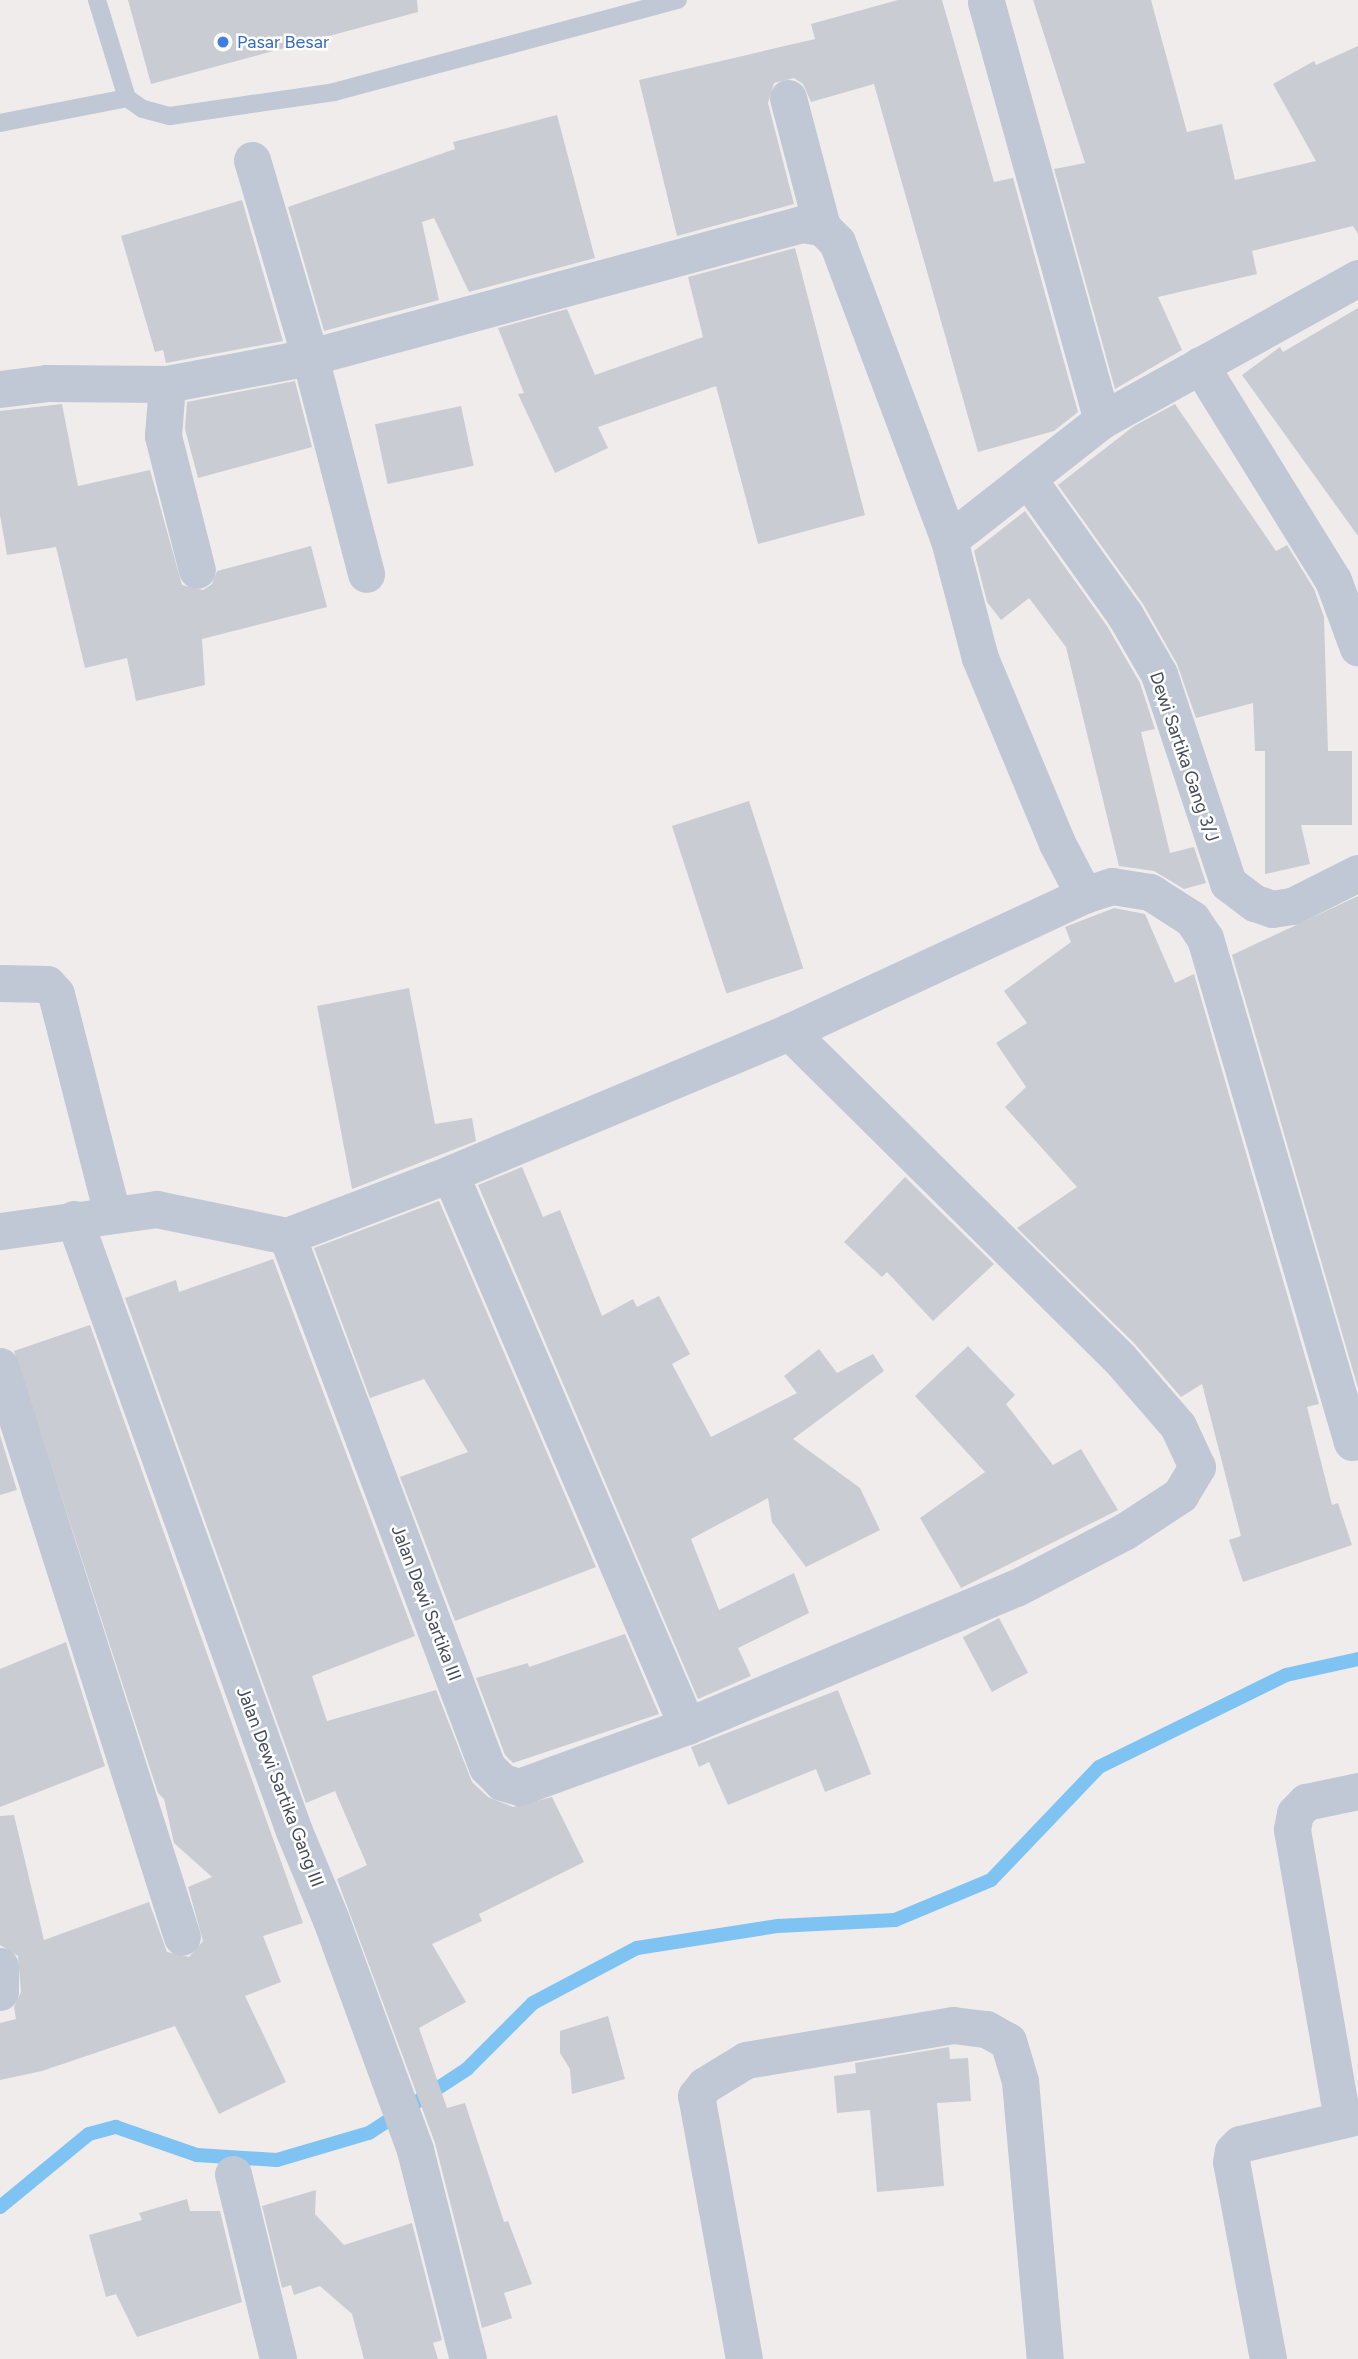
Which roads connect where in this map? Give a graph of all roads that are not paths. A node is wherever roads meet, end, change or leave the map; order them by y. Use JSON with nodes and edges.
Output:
{"nodes":[{"id":1,"x":97,"y":0,"type":"edge"},
{"id":2,"x":678,"y":0,"type":"edge"},
{"id":3,"x":986,"y":2,"type":"dead end"},
{"id":4,"x":127,"y":98,"type":"junction"},
{"id":5,"x":788,"y":98,"type":"dead end"},
{"id":6,"x":0,"y":123,"type":"edge"},
{"id":7,"x":252,"y":160,"type":"dead end"},
{"id":8,"x":822,"y":227,"type":"junction"},
{"id":9,"x":1358,"y":278,"type":"edge"},
{"id":10,"x":310,"y":357,"type":"junction"},
{"id":11,"x":1200,"y":365,"type":"junction"},
{"id":12,"x":166,"y":384,"type":"junction"},
{"id":13,"x":0,"y":388,"type":"edge"},
{"id":14,"x":1102,"y":420,"type":"junction"},
{"id":15,"x":1028,"y":479,"type":"junction"},
{"id":16,"x":949,"y":540,"type":"junction"},
{"id":17,"x":197,"y":570,"type":"dead end"},
{"id":18,"x":366,"y":573,"type":"dead end"},
{"id":19,"x":1358,"y":648,"type":"edge"},
{"id":20,"x":1358,"y":873,"type":"edge"},
{"id":21,"x":1084,"y":895,"type":"junction"},
{"id":22,"x":0,"y":983,"type":"edge"},
{"id":23,"x":789,"y":1032,"type":"junction"},
{"id":24,"x":450,"y":1174,"type":"junction"},
{"id":25,"x":112,"y":1213,"type":"junction"},
{"id":26,"x":74,"y":1219,"type":"junction"},
{"id":27,"x":0,"y":1231,"type":"edge"},
{"id":28,"x":287,"y":1236,"type":"junction"},
{"id":29,"x":0,"y":1366,"type":"edge"},
{"id":30,"x":1352,"y":1442,"type":"dead end"},
{"id":31,"x":687,"y":1726,"type":"junction"},
{"id":32,"x":1358,"y":1791,"type":"edge"},
{"id":33,"x":181,"y":1937,"type":"dead end"},
{"id":34,"x":0,"y":1966,"type":"edge"},
{"id":35,"x":0,"y":1992,"type":"edge"},
{"id":36,"x":1350,"y":2118,"type":"edge"},
{"id":37,"x":233,"y":2174,"type":"dead end"},
{"id":38,"x":278,"y":2359,"type":"edge"},
{"id":39,"x":468,"y":2359,"type":"edge"},
{"id":40,"x":744,"y":2359,"type":"edge"},
{"id":41,"x":1045,"y":2359,"type":"edge"},
{"id":42,"x":1268,"y":2359,"type":"edge"}],
"edges":[{"from":1,"to":4,"type":"lane"},
{"from":2,"to":4,"type":"lane"},
{"from":3,"to":14,"type":"street"},
{"from":4,"to":6,"type":"lane"},
{"from":5,"to":8,"type":"street"},
{"from":7,"to":10,"type":"street"},
{"from":8,"to":10,"type":"street"},
{"from":8,"to":16,"type":"street"},
{"from":9,"to":11,"type":"street"},
{"from":10,"to":12,"type":"street"},
{"from":10,"to":18,"type":"street"},
{"from":11,"to":14,"type":"street"},
{"from":11,"to":19,"type":"street"},
{"from":12,"to":13,"type":"street"},
{"from":12,"to":17,"type":"street"},
{"from":14,"to":15,"type":"street"},
{"from":15,"to":16,"type":"street"},
{"from":15,"to":20,"type":"street","name":"Dewi Sartika Gang 3/J"},
{"from":16,"to":21,"type":"street"},
{"from":21,"to":23,"type":"street"},
{"from":21,"to":30,"type":"street"},
{"from":22,"to":25,"type":"street"},
{"from":23,"to":24,"type":"street"},
{"from":23,"to":31,"type":"street"},
{"from":24,"to":28,"type":"street"},
{"from":24,"to":31,"type":"street"},
{"from":25,"to":26,"type":"street"},
{"from":25,"to":28,"type":"street"},
{"from":26,"to":27,"type":"street"},
{"from":26,"to":39,"type":"street","name":"Jalan Dewi Sartika Gang III"},
{"from":28,"to":31,"type":"street","name":"Jalan Dewi Sartika III"},
{"from":29,"to":33,"type":"street"},
{"from":32,"to":36,"type":"street"},
{"from":34,"to":35,"type":"street"},
{"from":36,"to":42,"type":"street"},
{"from":37,"to":38,"type":"street"},
{"from":40,"to":41,"type":"street"}]}
